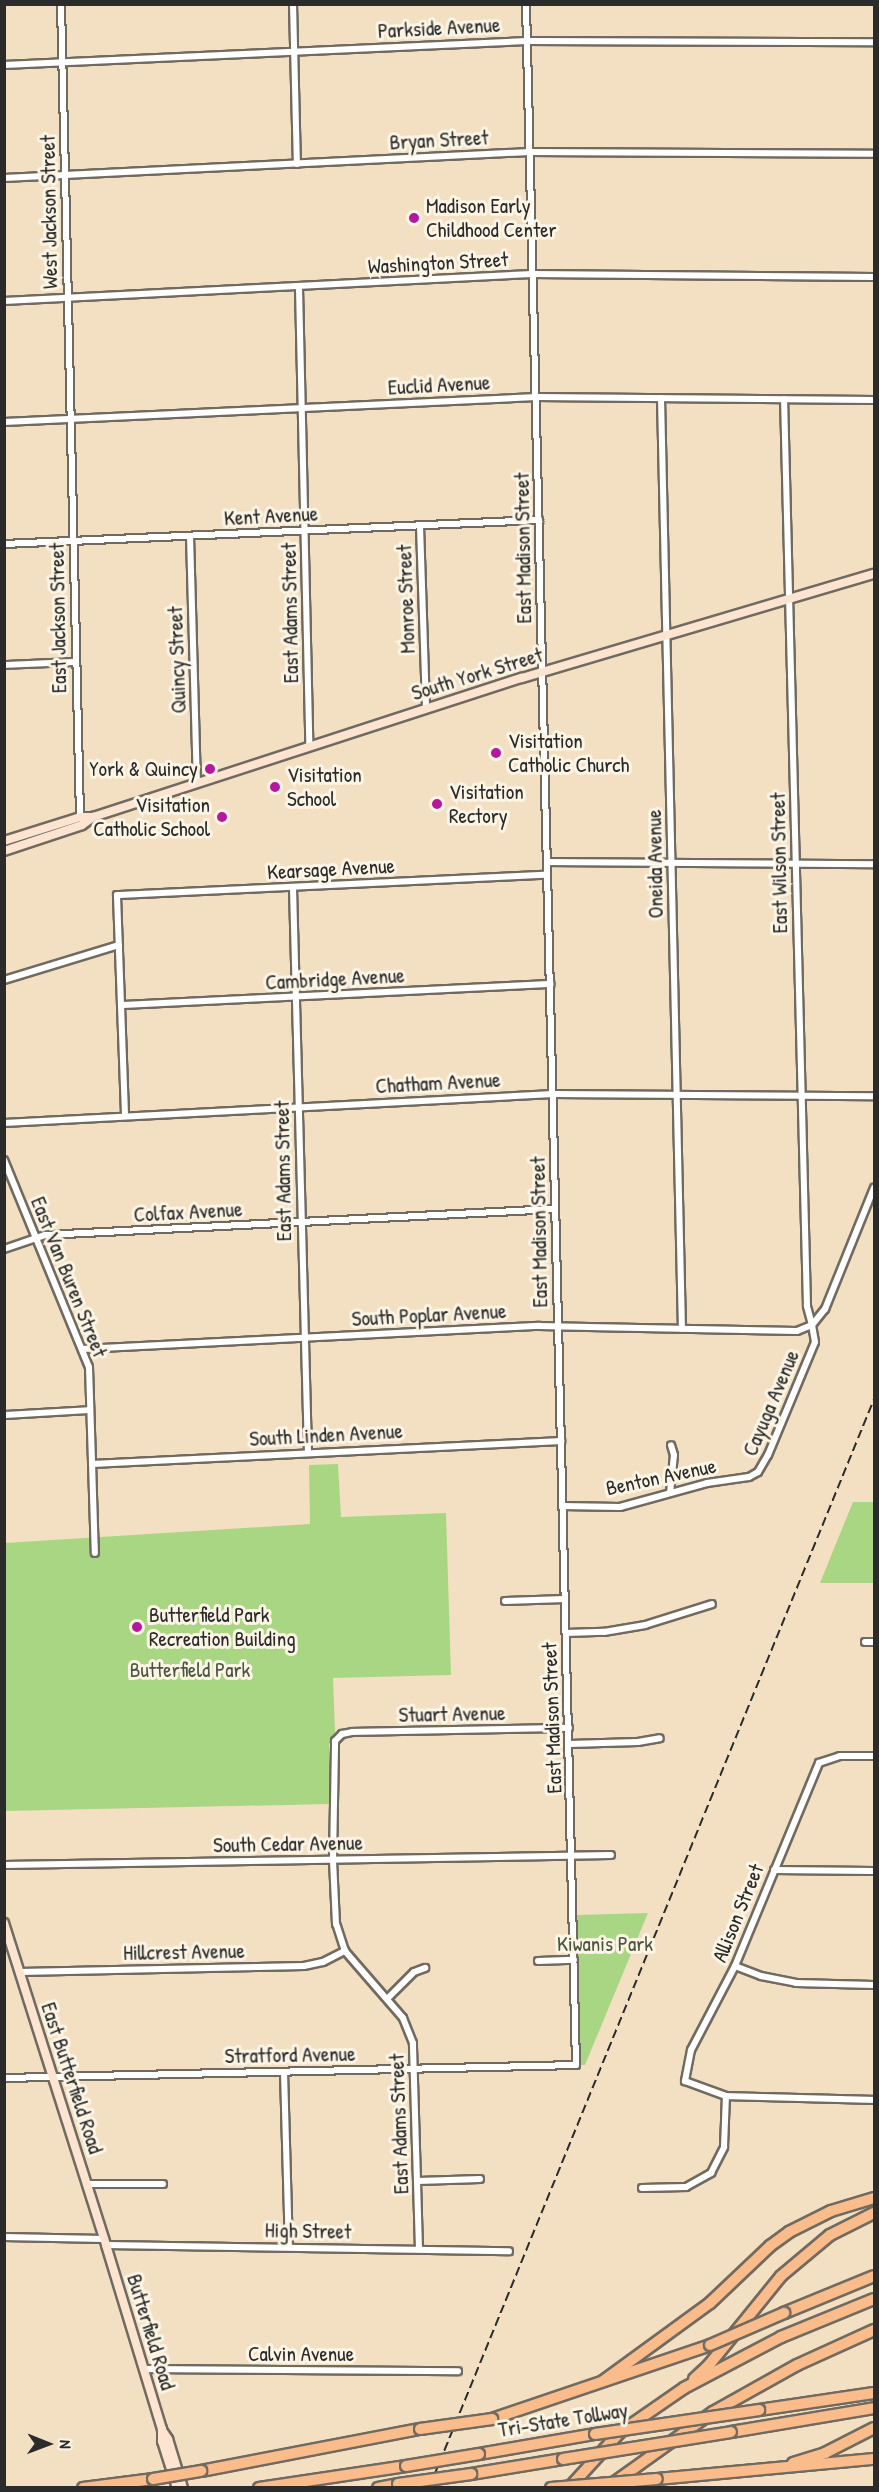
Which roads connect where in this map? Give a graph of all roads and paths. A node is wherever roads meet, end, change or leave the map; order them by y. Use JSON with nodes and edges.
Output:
{"nodes":[{"id":1,"x":61,"y":4,"type":"edge"},
{"id":2,"x":293,"y":4,"type":"edge"},
{"id":3,"x":526,"y":4,"type":"edge"},
{"id":4,"x":526,"y":40,"type":"junction"},
{"id":5,"x":874,"y":42,"type":"edge"},
{"id":6,"x":294,"y":51,"type":"junction"},
{"id":7,"x":62,"y":62,"type":"junction"},
{"id":8,"x":4,"y":65,"type":"edge"},
{"id":9,"x":529,"y":152,"type":"junction"},
{"id":10,"x":874,"y":154,"type":"edge"},
{"id":11,"x":297,"y":164,"type":"junction"},
{"id":12,"x":65,"y":175,"type":"junction"},
{"id":13,"x":4,"y":178,"type":"edge"},
{"id":14,"x":532,"y":274,"type":"junction"},
{"id":15,"x":874,"y":277,"type":"edge"},
{"id":16,"x":299,"y":288,"type":"junction"},
{"id":17,"x":68,"y":298,"type":"junction"},
{"id":18,"x":4,"y":301,"type":"edge"},
{"id":19,"x":536,"y":398,"type":"junction"},
{"id":20,"x":661,"y":398,"type":"junction"},
{"id":21,"x":784,"y":399,"type":"junction"},
{"id":22,"x":874,"y":400,"type":"edge"},
{"id":23,"x":302,"y":408,"type":"junction"},
{"id":24,"x":71,"y":419,"type":"junction"},
{"id":25,"x":4,"y":422,"type":"edge"},
{"id":26,"x":539,"y":520,"type":"junction"},
{"id":27,"x":420,"y":526,"type":"junction"},
{"id":28,"x":305,"y":531,"type":"junction"},
{"id":29,"x":190,"y":536,"type":"junction"},
{"id":30,"x":73,"y":541,"type":"junction"},
{"id":31,"x":4,"y":544,"type":"edge"},
{"id":32,"x":874,"y":574,"type":"edge"},
{"id":33,"x":789,"y":599,"type":"junction"},
{"id":34,"x":666,"y":636,"type":"junction"},
{"id":35,"x":75,"y":662,"type":"junction"},
{"id":36,"x":4,"y":665,"type":"edge"},
{"id":37,"x":543,"y":672,"type":"junction"},
{"id":38,"x":426,"y":708,"type":"junction"},
{"id":39,"x":309,"y":746,"type":"junction"},
{"id":40,"x":196,"y":783,"type":"junction"},
{"id":41,"x":80,"y":817,"type":"junction"},
{"id":42,"x":93,"y":817,"type":"junction"},
{"id":43,"x":4,"y":842,"type":"edge"},
{"id":44,"x":4,"y":851,"type":"edge"},
{"id":45,"x":547,"y":862,"type":"junction"},
{"id":46,"x":671,"y":863,"type":"junction"},
{"id":47,"x":795,"y":864,"type":"junction"},
{"id":48,"x":874,"y":864,"type":"edge"},
{"id":49,"x":547,"y":875,"type":"junction"},
{"id":50,"x":292,"y":888,"type":"junction"},
{"id":51,"x":118,"y":945,"type":"junction"},
{"id":52,"x":4,"y":980,"type":"edge"},
{"id":53,"x":550,"y":984,"type":"junction"},
{"id":54,"x":295,"y":998,"type":"junction"},
{"id":55,"x":121,"y":1005,"type":"junction"},
{"id":56,"x":553,"y":1094,"type":"junction"},
{"id":57,"x":678,"y":1095,"type":"junction"},
{"id":58,"x":802,"y":1096,"type":"junction"},
{"id":59,"x":874,"y":1096,"type":"edge"},
{"id":60,"x":298,"y":1107,"type":"junction"},
{"id":61,"x":125,"y":1114,"type":"junction"},
{"id":62,"x":4,"y":1123,"type":"edge"},
{"id":63,"x":4,"y":1160,"type":"edge"},
{"id":64,"x":874,"y":1188,"type":"edge"},
{"id":65,"x":555,"y":1209,"type":"junction"},
{"id":66,"x":301,"y":1223,"type":"junction"},
{"id":67,"x":37,"y":1238,"type":"junction"},
{"id":68,"x":4,"y":1249,"type":"edge"},
{"id":69,"x":812,"y":1325,"type":"junction"},
{"id":70,"x":558,"y":1327,"type":"junction"},
{"id":71,"x":682,"y":1329,"type":"junction"},
{"id":72,"x":304,"y":1339,"type":"junction"},
{"id":73,"x":82,"y":1349,"type":"junction"},
{"id":74,"x":90,"y":1410,"type":"junction"},
{"id":75,"x":4,"y":1415,"type":"edge"},
{"id":76,"x":561,"y":1441,"type":"junction"},
{"id":77,"x":671,"y":1445,"type":"dead end"},
{"id":78,"x":308,"y":1452,"type":"junction"},
{"id":79,"x":92,"y":1464,"type":"junction"},
{"id":80,"x":731,"y":1479,"type":"joint"},
{"id":81,"x":670,"y":1493,"type":"junction"},
{"id":82,"x":562,"y":1506,"type":"junction"},
{"id":83,"x":95,"y":1553,"type":"dead end"},
{"id":84,"x":565,"y":1599,"type":"junction"},
{"id":85,"x":505,"y":1601,"type":"dead end"},
{"id":86,"x":712,"y":1604,"type":"dead end"},
{"id":87,"x":566,"y":1633,"type":"junction"},
{"id":88,"x":865,"y":1642,"type":"dead end"},
{"id":89,"x":874,"y":1642,"type":"edge"},
{"id":90,"x":569,"y":1728,"type":"junction"},
{"id":91,"x":338,"y":1737,"type":"joint"},
{"id":92,"x":660,"y":1738,"type":"dead end"},
{"id":93,"x":569,"y":1744,"type":"junction"},
{"id":94,"x":874,"y":1756,"type":"edge"},
{"id":95,"x":611,"y":1855,"type":"dead end"},
{"id":96,"x":572,"y":1856,"type":"junction"},
{"id":97,"x":333,"y":1860,"type":"junction"},
{"id":98,"x":4,"y":1865,"type":"edge"},
{"id":99,"x":774,"y":1870,"type":"junction"},
{"id":100,"x":874,"y":1870,"type":"edge"},
{"id":101,"x":4,"y":1923,"type":"edge"},
{"id":102,"x":7,"y":1938,"type":"edge"},
{"id":103,"x":345,"y":1951,"type":"junction"},
{"id":104,"x":574,"y":1960,"type":"junction"},
{"id":105,"x":538,"y":1961,"type":"dead end"},
{"id":106,"x":735,"y":1966,"type":"junction"},
{"id":107,"x":425,"y":1968,"type":"dead end"},
{"id":108,"x":20,"y":1972,"type":"junction"},
{"id":109,"x":874,"y":1985,"type":"edge"},
{"id":110,"x":387,"y":1999,"type":"junction"},
{"id":111,"x":576,"y":2066,"type":"joint"},
{"id":112,"x":415,"y":2069,"type":"junction"},
{"id":113,"x":284,"y":2072,"type":"junction"},
{"id":114,"x":53,"y":2077,"type":"junction"},
{"id":115,"x":4,"y":2078,"type":"edge"},
{"id":116,"x":726,"y":2096,"type":"junction"},
{"id":117,"x":874,"y":2100,"type":"edge"},
{"id":118,"x":480,"y":2179,"type":"dead end"},
{"id":119,"x":418,"y":2181,"type":"junction"},
{"id":120,"x":87,"y":2184,"type":"junction"},
{"id":121,"x":163,"y":2184,"type":"dead end"},
{"id":122,"x":642,"y":2188,"type":"dead end"},
{"id":123,"x":874,"y":2198,"type":"edge"},
{"id":124,"x":874,"y":2213,"type":"edge"},
{"id":125,"x":4,"y":2237,"type":"edge"},
{"id":126,"x":105,"y":2242,"type":"junction"},
{"id":127,"x":289,"y":2247,"type":"junction"},
{"id":128,"x":419,"y":2249,"type":"junction"},
{"id":129,"x":509,"y":2251,"type":"dead end"},
{"id":130,"x":874,"y":2276,"type":"edge"},
{"id":131,"x":874,"y":2299,"type":"edge"},
{"id":132,"x":874,"y":2330,"type":"edge"},
{"id":133,"x":144,"y":2369,"type":"junction"},
{"id":134,"x":459,"y":2371,"type":"dead end"},
{"id":135,"x":603,"y":2381,"type":"junction"},
{"id":136,"x":684,"y":2388,"type":"junction"},
{"id":137,"x":874,"y":2393,"type":"edge"},
{"id":138,"x":874,"y":2409,"type":"edge"},
{"id":139,"x":874,"y":2428,"type":"edge"},
{"id":140,"x":162,"y":2429,"type":"junction"},
{"id":141,"x":874,"y":2459,"type":"edge"},
{"id":142,"x":740,"y":2474,"type":"junction"},
{"id":143,"x":83,"y":2487,"type":"edge"},
{"id":144,"x":177,"y":2487,"type":"edge"},
{"id":145,"x":183,"y":2487,"type":"edge"},
{"id":146,"x":259,"y":2487,"type":"edge"},
{"id":147,"x":378,"y":2487,"type":"edge"},
{"id":148,"x":551,"y":2487,"type":"edge"},
{"id":149,"x":568,"y":2487,"type":"edge"},
{"id":150,"x":608,"y":2487,"type":"edge"}],
"edges":[{"from":1,"to":7,"type":"street","name":"West Jackson Street"},
{"from":2,"to":6,"type":"street"},
{"from":3,"to":4,"type":"street","name":"East Madison Street"},
{"from":4,"to":5,"type":"street","name":"Parkside Avenue"},
{"from":4,"to":6,"type":"street","name":"Parkside Avenue"},
{"from":4,"to":9,"type":"street","name":"East Madison Street"},
{"from":6,"to":7,"type":"street","name":"Parkside Avenue"},
{"from":6,"to":11,"type":"street"},
{"from":7,"to":8,"type":"street","name":"Parkside Avenue"},
{"from":7,"to":12,"type":"street","name":"West Jackson Street"},
{"from":9,"to":10,"type":"street","name":"Bryan Street"},
{"from":9,"to":11,"type":"street","name":"Bryan Street"},
{"from":9,"to":14,"type":"street","name":"East Madison Street"},
{"from":11,"to":12,"type":"street","name":"Bryan Street"},
{"from":12,"to":13,"type":"street","name":"Bryan Street"},
{"from":12,"to":17,"type":"street","name":"West Jackson Street"},
{"from":14,"to":15,"type":"street","name":"Washington Street"},
{"from":14,"to":16,"type":"street","name":"Washington Street"},
{"from":14,"to":19,"type":"street","name":"East Madison Street"},
{"from":16,"to":17,"type":"street","name":"Washington Street"},
{"from":16,"to":23,"type":"street","name":"East Adams Street"},
{"from":17,"to":18,"type":"street","name":"Washington Street"},
{"from":17,"to":24,"type":"street","name":"West Jackson Street"},
{"from":19,"to":20,"type":"street","name":"Euclid Avenue"},
{"from":19,"to":23,"type":"street","name":"Euclid Avenue"},
{"from":19,"to":26,"type":"street","name":"East Madison Street"},
{"from":20,"to":21,"type":"street","name":"Euclid Avenue"},
{"from":20,"to":34,"type":"street","name":"Oneida Avenue"},
{"from":21,"to":22,"type":"street","name":"Euclid Avenue"},
{"from":21,"to":33,"type":"street","name":"East Wilson Street"},
{"from":23,"to":24,"type":"street","name":"Euclid Avenue"},
{"from":23,"to":28,"type":"street","name":"East Adams Street"},
{"from":24,"to":25,"type":"street","name":"Euclid Avenue"},
{"from":24,"to":30,"type":"street","name":"East Jackson Street"},
{"from":26,"to":27,"type":"street","name":"Kent Avenue"},
{"from":26,"to":37,"type":"street","name":"East Madison Street"},
{"from":27,"to":28,"type":"street","name":"Kent Avenue"},
{"from":27,"to":38,"type":"street","name":"Monroe Street"},
{"from":28,"to":29,"type":"street","name":"Kent Avenue"},
{"from":28,"to":39,"type":"street","name":"East Adams Street"},
{"from":29,"to":30,"type":"street","name":"Kent Avenue"},
{"from":29,"to":40,"type":"street","name":"Quincy Street"},
{"from":30,"to":31,"type":"street","name":"Kent Avenue"},
{"from":30,"to":35,"type":"street","name":"East Jackson Street"},
{"from":32,"to":33,"type":"main road","name":"South York Street"},
{"from":33,"to":34,"type":"main road","name":"South York Street"},
{"from":33,"to":47,"type":"street","name":"East Wilson Street"},
{"from":34,"to":37,"type":"main road","name":"South York Street"},
{"from":34,"to":46,"type":"street","name":"Oneida Avenue"},
{"from":35,"to":36,"type":"street"},
{"from":35,"to":41,"type":"street","name":"East Jackson Street"},
{"from":37,"to":38,"type":"main road","name":"South York Street"},
{"from":37,"to":45,"type":"street","name":"East Madison Street"},
{"from":38,"to":39,"type":"main road","name":"South York Street"},
{"from":39,"to":40,"type":"main road","name":"South York Street"},
{"from":40,"to":42,"type":"main road","name":"South York Street"},
{"from":41,"to":42,"type":"main road","name":"South York Street"},
{"from":41,"to":43,"type":"main road","name":"South York Street"},
{"from":42,"to":44,"type":"main road","name":"South York Street"},
{"from":45,"to":46,"type":"street"},
{"from":45,"to":49,"type":"street","name":"East Madison Street"},
{"from":46,"to":47,"type":"street"},
{"from":46,"to":57,"type":"street","name":"Oneida Avenue"},
{"from":47,"to":48,"type":"street"},
{"from":47,"to":58,"type":"street","name":"East Wilson Street"},
{"from":49,"to":50,"type":"street","name":"Kearsage Avenue"},
{"from":49,"to":53,"type":"street","name":"East Madison Street"},
{"from":50,"to":51,"type":"street","name":"Kearsage Avenue"},
{"from":50,"to":54,"type":"street","name":"East Adams Street"},
{"from":51,"to":52,"type":"street"},
{"from":51,"to":55,"type":"street"},
{"from":53,"to":54,"type":"street","name":"Cambridge Avenue"},
{"from":53,"to":56,"type":"street","name":"East Madison Street"},
{"from":54,"to":55,"type":"street","name":"Cambridge Avenue"},
{"from":54,"to":60,"type":"street","name":"East Adams Street"},
{"from":55,"to":61,"type":"street"},
{"from":56,"to":57,"type":"street","name":"Chatham Avenue"},
{"from":56,"to":60,"type":"street","name":"Chatham Avenue"},
{"from":56,"to":65,"type":"street","name":"East Madison Street"},
{"from":57,"to":58,"type":"street","name":"Chatham Avenue"},
{"from":57,"to":71,"type":"street","name":"Oneida Avenue"},
{"from":58,"to":59,"type":"street","name":"Chatham Avenue"},
{"from":58,"to":69,"type":"street","name":"East Wilson Street"},
{"from":60,"to":61,"type":"street","name":"Chatham Avenue"},
{"from":60,"to":66,"type":"street","name":"East Adams Street"},
{"from":61,"to":62,"type":"street","name":"Chatham Avenue"},
{"from":63,"to":67,"type":"street","name":"East Van Buren Street"},
{"from":64,"to":69,"type":"street","name":"Cayuga Avenue"},
{"from":65,"to":66,"type":"street","name":"Colfax Avenue"},
{"from":65,"to":70,"type":"street","name":"East Madison Street"},
{"from":66,"to":67,"type":"street","name":"Colfax Avenue"},
{"from":66,"to":72,"type":"street","name":"East Adams Street"},
{"from":67,"to":68,"type":"street","name":"Colfax Avenue"},
{"from":67,"to":73,"type":"street","name":"East Van Buren Street"},
{"from":69,"to":71,"type":"street","name":"South Poplar Avenue"},
{"from":69,"to":80,"type":"street","name":"Cayuga Avenue"},
{"from":70,"to":71,"type":"street","name":"South Poplar Avenue"},
{"from":70,"to":72,"type":"street","name":"South Poplar Avenue"},
{"from":70,"to":76,"type":"street","name":"East Madison Street"},
{"from":72,"to":73,"type":"street","name":"South Poplar Avenue"},
{"from":72,"to":78,"type":"street","name":"East Adams Street"},
{"from":73,"to":74,"type":"street","name":"East Van Buren Street"},
{"from":74,"to":75,"type":"street"},
{"from":74,"to":79,"type":"street","name":"East Van Buren Street"},
{"from":76,"to":78,"type":"street","name":"South Linden Avenue"},
{"from":76,"to":82,"type":"street","name":"East Madison Street"},
{"from":77,"to":81,"type":"street"},
{"from":78,"to":79,"type":"street","name":"South Linden Avenue"},
{"from":79,"to":83,"type":"street","name":"East Van Buren Street"},
{"from":80,"to":81,"type":"street","name":"Benton Avenue"},
{"from":81,"to":82,"type":"street","name":"Benton Avenue"},
{"from":82,"to":84,"type":"street","name":"East Madison Street"},
{"from":84,"to":85,"type":"street"},
{"from":84,"to":87,"type":"street","name":"East Madison Street"},
{"from":86,"to":87,"type":"street"},
{"from":87,"to":90,"type":"street","name":"East Madison Street"},
{"from":88,"to":89,"type":"street"},
{"from":90,"to":91,"type":"street","name":"Stuart Avenue"},
{"from":90,"to":93,"type":"street","name":"East Madison Street"},
{"from":91,"to":97,"type":"street","name":"East Adams Street"},
{"from":92,"to":93,"type":"street"},
{"from":93,"to":96,"type":"street","name":"East Madison Street"},
{"from":94,"to":99,"type":"street","name":"Allison Street"},
{"from":95,"to":96,"type":"street","name":"South Cedar Avenue"},
{"from":96,"to":97,"type":"street","name":"South Cedar Avenue"},
{"from":96,"to":104,"type":"street","name":"East Madison Street"},
{"from":97,"to":98,"type":"street","name":"South Cedar Avenue"},
{"from":97,"to":103,"type":"street","name":"East Adams Street"},
{"from":99,"to":100,"type":"street"},
{"from":99,"to":106,"type":"street","name":"Allison Street"},
{"from":101,"to":102,"type":"main road","name":"East Butterfield Road"},
{"from":102,"to":108,"type":"main road","name":"East Butterfield Road"},
{"from":103,"to":108,"type":"street","name":"Hillcrest Avenue"},
{"from":103,"to":110,"type":"street","name":"East Adams Street"},
{"from":104,"to":105,"type":"street"},
{"from":104,"to":111,"type":"street","name":"East Madison Street"},
{"from":106,"to":109,"type":"street"},
{"from":106,"to":116,"type":"street","name":"Allison Street"},
{"from":107,"to":110,"type":"street"},
{"from":108,"to":114,"type":"main road","name":"East Butterfield Road"},
{"from":110,"to":112,"type":"street","name":"East Adams Street"},
{"from":111,"to":112,"type":"street","name":"Stratford Avenue"},
{"from":112,"to":113,"type":"street","name":"Stratford Avenue"},
{"from":112,"to":119,"type":"street","name":"East Adams Street"},
{"from":113,"to":114,"type":"street","name":"Stratford Avenue"},
{"from":113,"to":127,"type":"street"},
{"from":114,"to":115,"type":"street","name":"Stratford Avenue"},
{"from":114,"to":120,"type":"main road","name":"East Butterfield Road"},
{"from":116,"to":117,"type":"street"},
{"from":116,"to":122,"type":"street"},
{"from":118,"to":119,"type":"street"},
{"from":119,"to":128,"type":"street","name":"East Adams Street"},
{"from":120,"to":121,"type":"street"},
{"from":120,"to":126,"type":"main road","name":"East Butterfield Road"},
{"from":123,"to":135,"type":"highway"},
{"from":124,"to":136,"type":"highway"},
{"from":125,"to":126,"type":"street","name":"High Street"},
{"from":126,"to":127,"type":"street","name":"High Street"},
{"from":126,"to":133,"type":"main road","name":"Butterfield Road"},
{"from":127,"to":128,"type":"street","name":"High Street"},
{"from":128,"to":129,"type":"street","name":"High Street"},
{"from":130,"to":135,"type":"highway","bridge":true},
{"from":131,"to":136,"type":"highway"},
{"from":132,"to":150,"type":"highway"},
{"from":133,"to":134,"type":"street","name":"Calvin Avenue"},
{"from":133,"to":140,"type":"main road","name":"Butterfield Road"},
{"from":135,"to":143,"type":"highway","bridge":true},
{"from":136,"to":149,"type":"highway"},
{"from":137,"to":146,"type":"highway","name":"Tri-State Tollway","bridge":true},
{"from":138,"to":147,"type":"highway","name":"Tri-State Tollway","bridge":true},
{"from":139,"to":142,"type":"highway"},
{"from":140,"to":144,"type":"main road","name":"Butterfield Road"},
{"from":140,"to":145,"type":"main road","name":"Butterfield Road"},
{"from":141,"to":142,"type":"highway"},
{"from":142,"to":148,"type":"highway","bridge":true}]}
